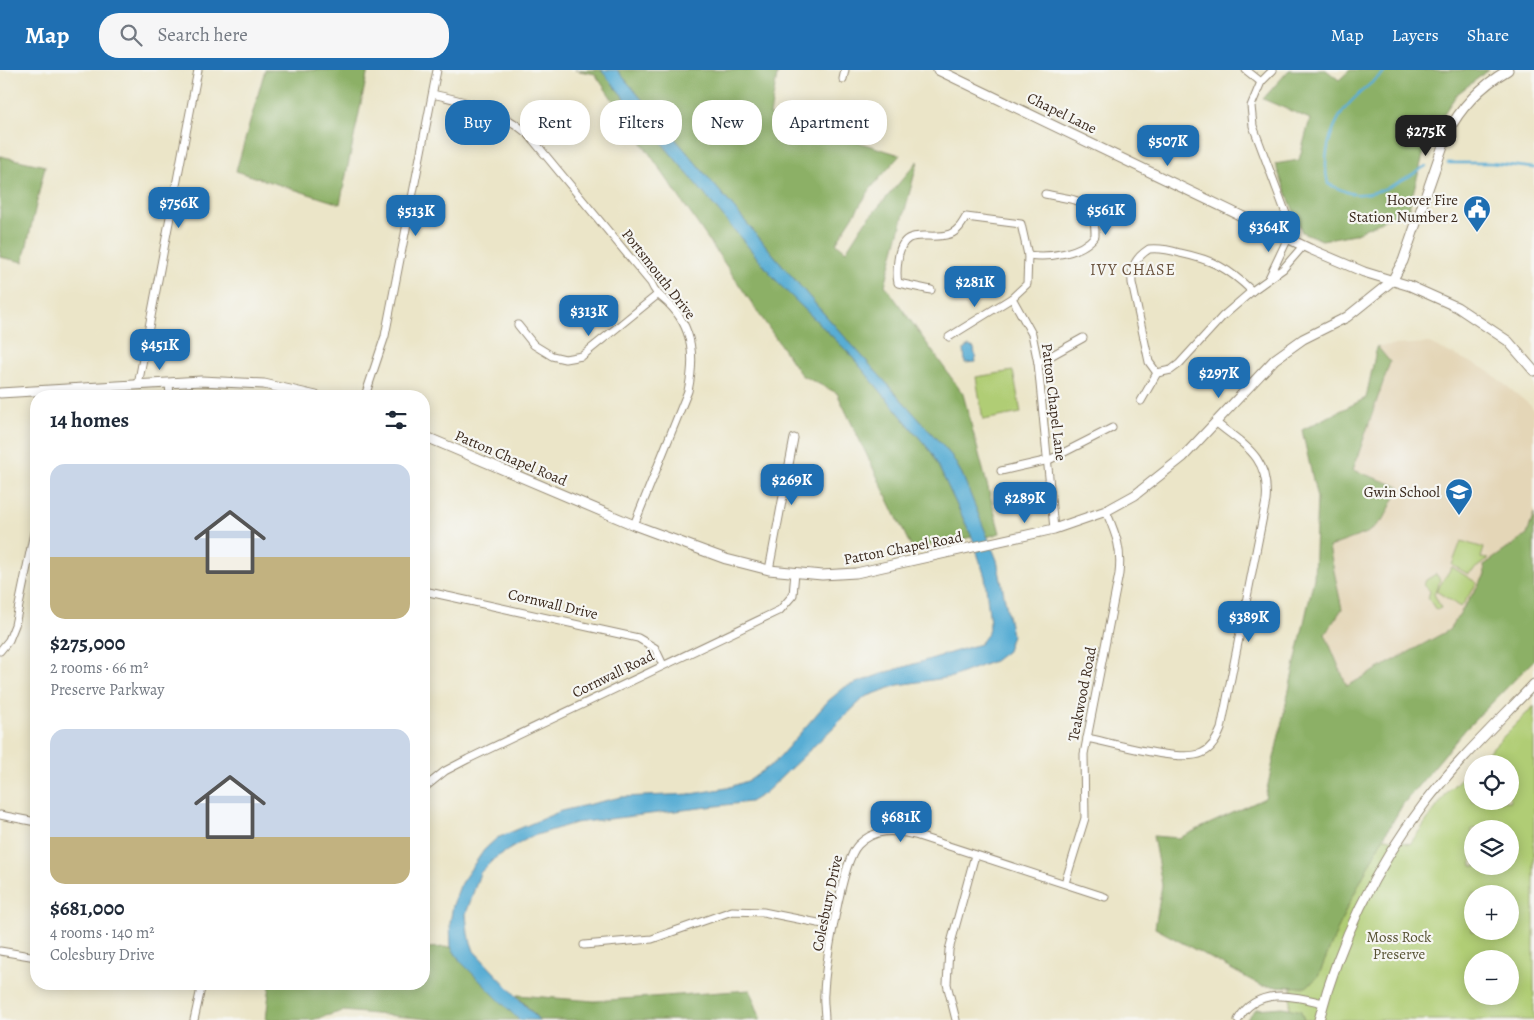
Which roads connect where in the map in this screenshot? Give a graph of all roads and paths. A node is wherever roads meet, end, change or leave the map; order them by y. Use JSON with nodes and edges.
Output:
{"nodes":[{"id":1,"x":198,"y":70,"type":"edge"},
{"id":2,"x":437,"y":70,"type":"edge"},
{"id":3,"x":845,"y":70,"type":"edge"},
{"id":4,"x":938,"y":70,"type":"edge"},
{"id":5,"x":1246,"y":70,"type":"edge"},
{"id":6,"x":1273,"y":70,"type":"edge"},
{"id":7,"x":1508,"y":70,"type":"edge"},
{"id":8,"x":843,"y":79,"type":"dead end"},
{"id":9,"x":1261,"y":82,"type":"junction"},
{"id":10,"x":433,"y":94,"type":"junction"},
{"id":11,"x":1045,"y":194,"type":"dead end"},
{"id":12,"x":1288,"y":238,"type":"junction"},
{"id":13,"x":1304,"y":246,"type":"junction"},
{"id":14,"x":1028,"y":255,"type":"junction"},
{"id":15,"x":1269,"y":278,"type":"junction"},
{"id":16,"x":1392,"y":281,"type":"junction"},
{"id":17,"x":931,"y":290,"type":"dead end"},
{"id":18,"x":1252,"y":291,"type":"junction"},
{"id":19,"x":656,"y":296,"type":"junction"},
{"id":20,"x":1012,"y":298,"type":"junction"},
{"id":21,"x":518,"y":325,"type":"dead end"},
{"id":22,"x":949,"y":337,"type":"dead end"},
{"id":23,"x":1083,"y":338,"type":"dead end"},
{"id":24,"x":1038,"y":363,"type":"junction"},
{"id":25,"x":1534,"y":371,"type":"edge"},
{"id":26,"x":1157,"y":374,"type":"junction"},
{"id":27,"x":169,"y":383,"type":"junction"},
{"id":28,"x":138,"y":384,"type":"junction"},
{"id":29,"x":80,"y":390,"type":"edge"},
{"id":30,"x":170,"y":390,"type":"edge"},
{"id":31,"x":286,"y":390,"type":"edge"},
{"id":32,"x":367,"y":390,"type":"edge"},
{"id":33,"x":0,"y":393,"type":"edge"},
{"id":34,"x":30,"y":394,"type":"edge"},
{"id":35,"x":1141,"y":401,"type":"dead end"},
{"id":36,"x":1215,"y":422,"type":"junction"},
{"id":37,"x":1112,"y":428,"type":"dead end"},
{"id":38,"x":794,"y":438,"type":"dead end"},
{"id":39,"x":430,"y":439,"type":"edge"},
{"id":40,"x":1048,"y":460,"type":"junction"},
{"id":41,"x":1001,"y":471,"type":"dead end"},
{"id":42,"x":1106,"y":511,"type":"junction"},
{"id":43,"x":634,"y":525,"type":"junction"},
{"id":44,"x":1054,"y":529,"type":"junction"},
{"id":45,"x":30,"y":552,"type":"edge"},
{"id":46,"x":769,"y":570,"type":"junction"},
{"id":47,"x":795,"y":572,"type":"junction"},
{"id":48,"x":430,"y":592,"type":"edge"},
{"id":49,"x":0,"y":651,"type":"edge"},
{"id":50,"x":664,"y":665,"type":"junction"},
{"id":51,"x":1534,"y":684,"type":"edge"},
{"id":52,"x":1087,"y":738,"type":"junction"},
{"id":53,"x":430,"y":784,"type":"edge"},
{"id":54,"x":0,"y":815,"type":"edge"},
{"id":55,"x":30,"y":821,"type":"edge"},
{"id":56,"x":975,"y":855,"type":"junction"},
{"id":57,"x":1065,"y":883,"type":"junction"},
{"id":58,"x":1105,"y":897,"type":"dead end"},
{"id":59,"x":833,"y":926,"type":"junction"},
{"id":60,"x":584,"y":945,"type":"dead end"},
{"id":61,"x":0,"y":951,"type":"edge"},
{"id":62,"x":30,"y":956,"type":"edge"},
{"id":63,"x":201,"y":990,"type":"edge"},
{"id":64,"x":1323,"y":1003,"type":"junction"},
{"id":65,"x":194,"y":1020,"type":"edge"},
{"id":66,"x":825,"y":1020,"type":"edge"},
{"id":67,"x":956,"y":1020,"type":"edge"},
{"id":68,"x":1238,"y":1020,"type":"edge"},
{"id":69,"x":1319,"y":1020,"type":"edge"}],
"edges":[{"from":1,"to":28,"type":"street"},
{"from":2,"to":10,"type":"street"},
{"from":3,"to":8,"type":"street"},
{"from":4,"to":12,"type":"street","name":"Chapel Lane"},
{"from":5,"to":9,"type":"street"},
{"from":6,"to":9,"type":"street"},
{"from":7,"to":16,"type":"street"},
{"from":9,"to":12,"type":"street"},
{"from":10,"to":19,"type":"street","name":"Portsmouth Drive"},
{"from":10,"to":32,"type":"street"},
{"from":11,"to":14,"type":"street"},
{"from":12,"to":13,"type":"street","name":"Chapel Lane"},
{"from":12,"to":15,"type":"street"},
{"from":13,"to":15,"type":"street"},
{"from":13,"to":16,"type":"street","name":"Chapel Lane"},
{"from":14,"to":17,"type":"street"},
{"from":14,"to":20,"type":"street"},
{"from":15,"to":18,"type":"street"},
{"from":16,"to":25,"type":"street"},
{"from":16,"to":36,"type":"street","name":"Patton Chapel Road"},
{"from":18,"to":26,"type":"street"},
{"from":18,"to":26,"type":"street"},
{"from":19,"to":21,"type":"street"},
{"from":19,"to":43,"type":"street","name":"Portsmouth Drive"},
{"from":20,"to":22,"type":"street"},
{"from":20,"to":24,"type":"street","name":"Patton Chapel Lane"},
{"from":23,"to":24,"type":"street"},
{"from":24,"to":40,"type":"street","name":"Patton Chapel Lane"},
{"from":26,"to":35,"type":"street"},
{"from":27,"to":28,"type":"street"},
{"from":27,"to":30,"type":"street"},
{"from":27,"to":31,"type":"street"},
{"from":28,"to":29,"type":"street"},
{"from":33,"to":34,"type":"street"},
{"from":36,"to":42,"type":"street","name":"Patton Chapel Road"},
{"from":36,"to":52,"type":"street"},
{"from":37,"to":40,"type":"street"},
{"from":38,"to":46,"type":"street"},
{"from":39,"to":43,"type":"street","name":"Patton Chapel Road"},
{"from":40,"to":41,"type":"street"},
{"from":40,"to":44,"type":"street","name":"Patton Chapel Lane"},
{"from":42,"to":44,"type":"street","name":"Patton Chapel Road"},
{"from":42,"to":52,"type":"street","name":"Teakwood Road"},
{"from":43,"to":46,"type":"street","name":"Patton Chapel Road"},
{"from":44,"to":47,"type":"street","name":"Patton Chapel Road"},
{"from":45,"to":49,"type":"street"},
{"from":46,"to":47,"type":"street","name":"Patton Chapel Road"},
{"from":47,"to":50,"type":"street","name":"Cornwall Road"},
{"from":48,"to":50,"type":"street","name":"Cornwall Drive"},
{"from":50,"to":53,"type":"street","name":"Cornwall Road"},
{"from":51,"to":64,"type":"street"},
{"from":52,"to":57,"type":"street","name":"Teakwood Road"},
{"from":54,"to":55,"type":"street"},
{"from":56,"to":57,"type":"street","name":"Colesbury Drive"},
{"from":56,"to":59,"type":"street","name":"Colesbury Drive"},
{"from":56,"to":67,"type":"street"},
{"from":57,"to":58,"type":"street","name":"Colesbury Drive"},
{"from":59,"to":60,"type":"street"},
{"from":59,"to":66,"type":"street","name":"Colesbury Drive"},
{"from":61,"to":62,"type":"street"},
{"from":63,"to":65,"type":"street"},
{"from":64,"to":68,"type":"street"},
{"from":64,"to":69,"type":"street"}]}
